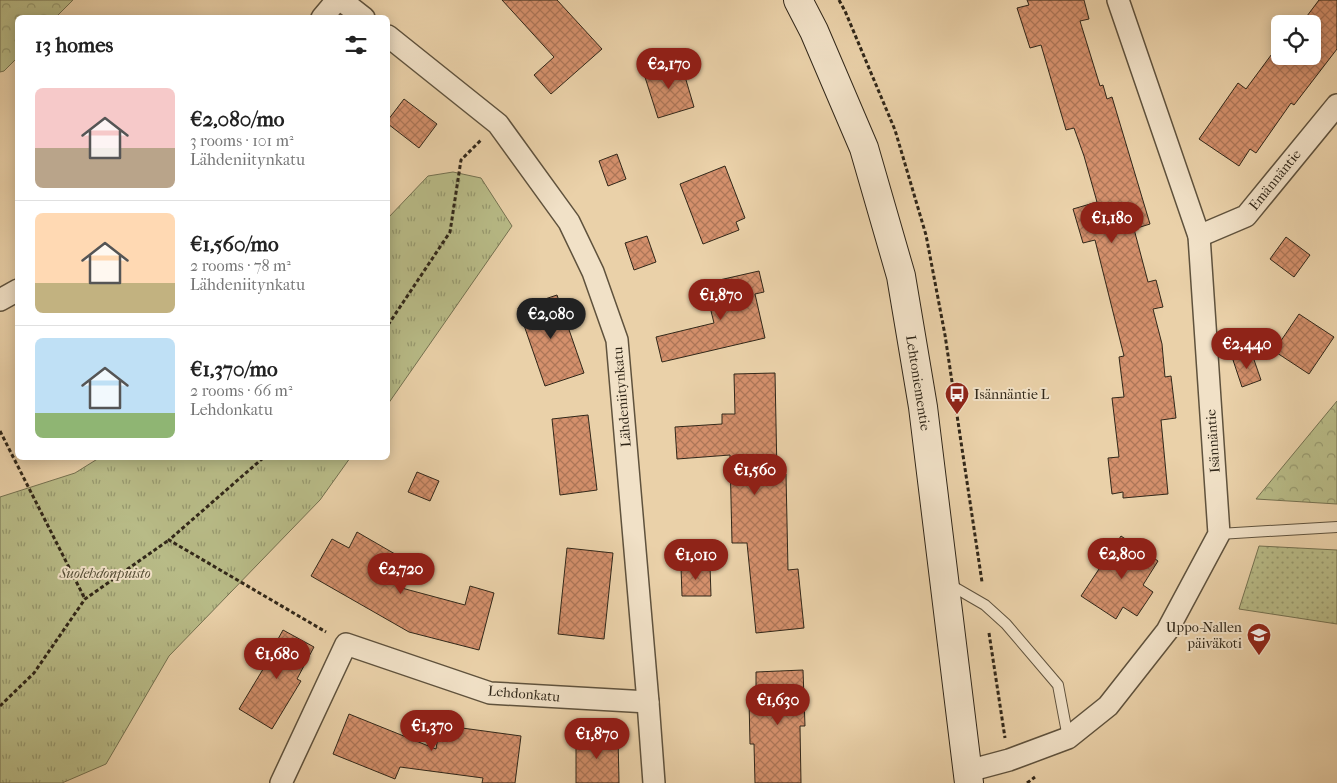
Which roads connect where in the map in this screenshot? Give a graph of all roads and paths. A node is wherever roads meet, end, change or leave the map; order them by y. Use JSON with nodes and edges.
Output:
{"nodes":[{"id":1,"x":337,"y":0,"type":"edge"},
{"id":2,"x":342,"y":0,"type":"edge"},
{"id":3,"x":798,"y":0,"type":"edge"},
{"id":4,"x":1118,"y":0,"type":"edge"},
{"id":5,"x":324,"y":15,"type":"edge"},
{"id":6,"x":360,"y":15,"type":"edge"},
{"id":7,"x":390,"y":38,"type":"edge"},
{"id":8,"x":1337,"y":105,"type":"edge"},
{"id":9,"x":498,"y":124,"type":"junction"},
{"id":10,"x":1199,"y":236,"type":"junction"},
{"id":11,"x":15,"y":292,"type":"edge"},
{"id":12,"x":0,"y":300,"type":"edge"},
{"id":13,"x":390,"y":322,"type":"edge"},
{"id":14,"x":0,"y":431,"type":"edge"},
{"id":15,"x":261,"y":460,"type":"edge"},
{"id":16,"x":1337,"y":527,"type":"edge"},
{"id":17,"x":1219,"y":534,"type":"junction"},
{"id":18,"x":169,"y":540,"type":"junction"},
{"id":19,"x":945,"y":581,"type":"junction"},
{"id":20,"x":85,"y":599,"type":"junction"},
{"id":21,"x":346,"y":644,"type":"junction"},
{"id":22,"x":648,"y":702,"type":"junction"},
{"id":23,"x":0,"y":706,"type":"edge"},
{"id":24,"x":1068,"y":738,"type":"junction"},
{"id":25,"x":969,"y":777,"type":"edge"},
{"id":26,"x":281,"y":783,"type":"edge"},
{"id":27,"x":654,"y":783,"type":"edge"}],
"edges":[{"from":1,"to":5,"type":"street"},
{"from":2,"to":6,"type":"street"},
{"from":3,"to":19,"type":"main road","name":"Lehtoniementie"},
{"from":4,"to":10,"type":"street","name":"Isännäntie"},
{"from":7,"to":9,"type":"street","name":"Lähdeniitynkatu"},
{"from":8,"to":10,"type":"street","name":"Emännäntie"},
{"from":9,"to":13,"type":"path"},
{"from":9,"to":22,"type":"street","name":"Lähdeniitynkatu"},
{"from":10,"to":17,"type":"street","name":"Isännäntie"},
{"from":11,"to":12,"type":"street"},
{"from":14,"to":20,"type":"path"},
{"from":15,"to":18,"type":"path"},
{"from":16,"to":17,"type":"lane"},
{"from":17,"to":24,"type":"street"},
{"from":18,"to":20,"type":"path"},
{"from":18,"to":21,"type":"path"},
{"from":19,"to":24,"type":"lane"},
{"from":19,"to":25,"type":"main road","name":"Lehtoniementie"},
{"from":20,"to":23,"type":"path"},
{"from":21,"to":22,"type":"street","name":"Lehdonkatu"},
{"from":21,"to":26,"type":"street"},
{"from":22,"to":27,"type":"street","name":"Lähdeniitynkatu"},
{"from":24,"to":25,"type":"street"}]}
